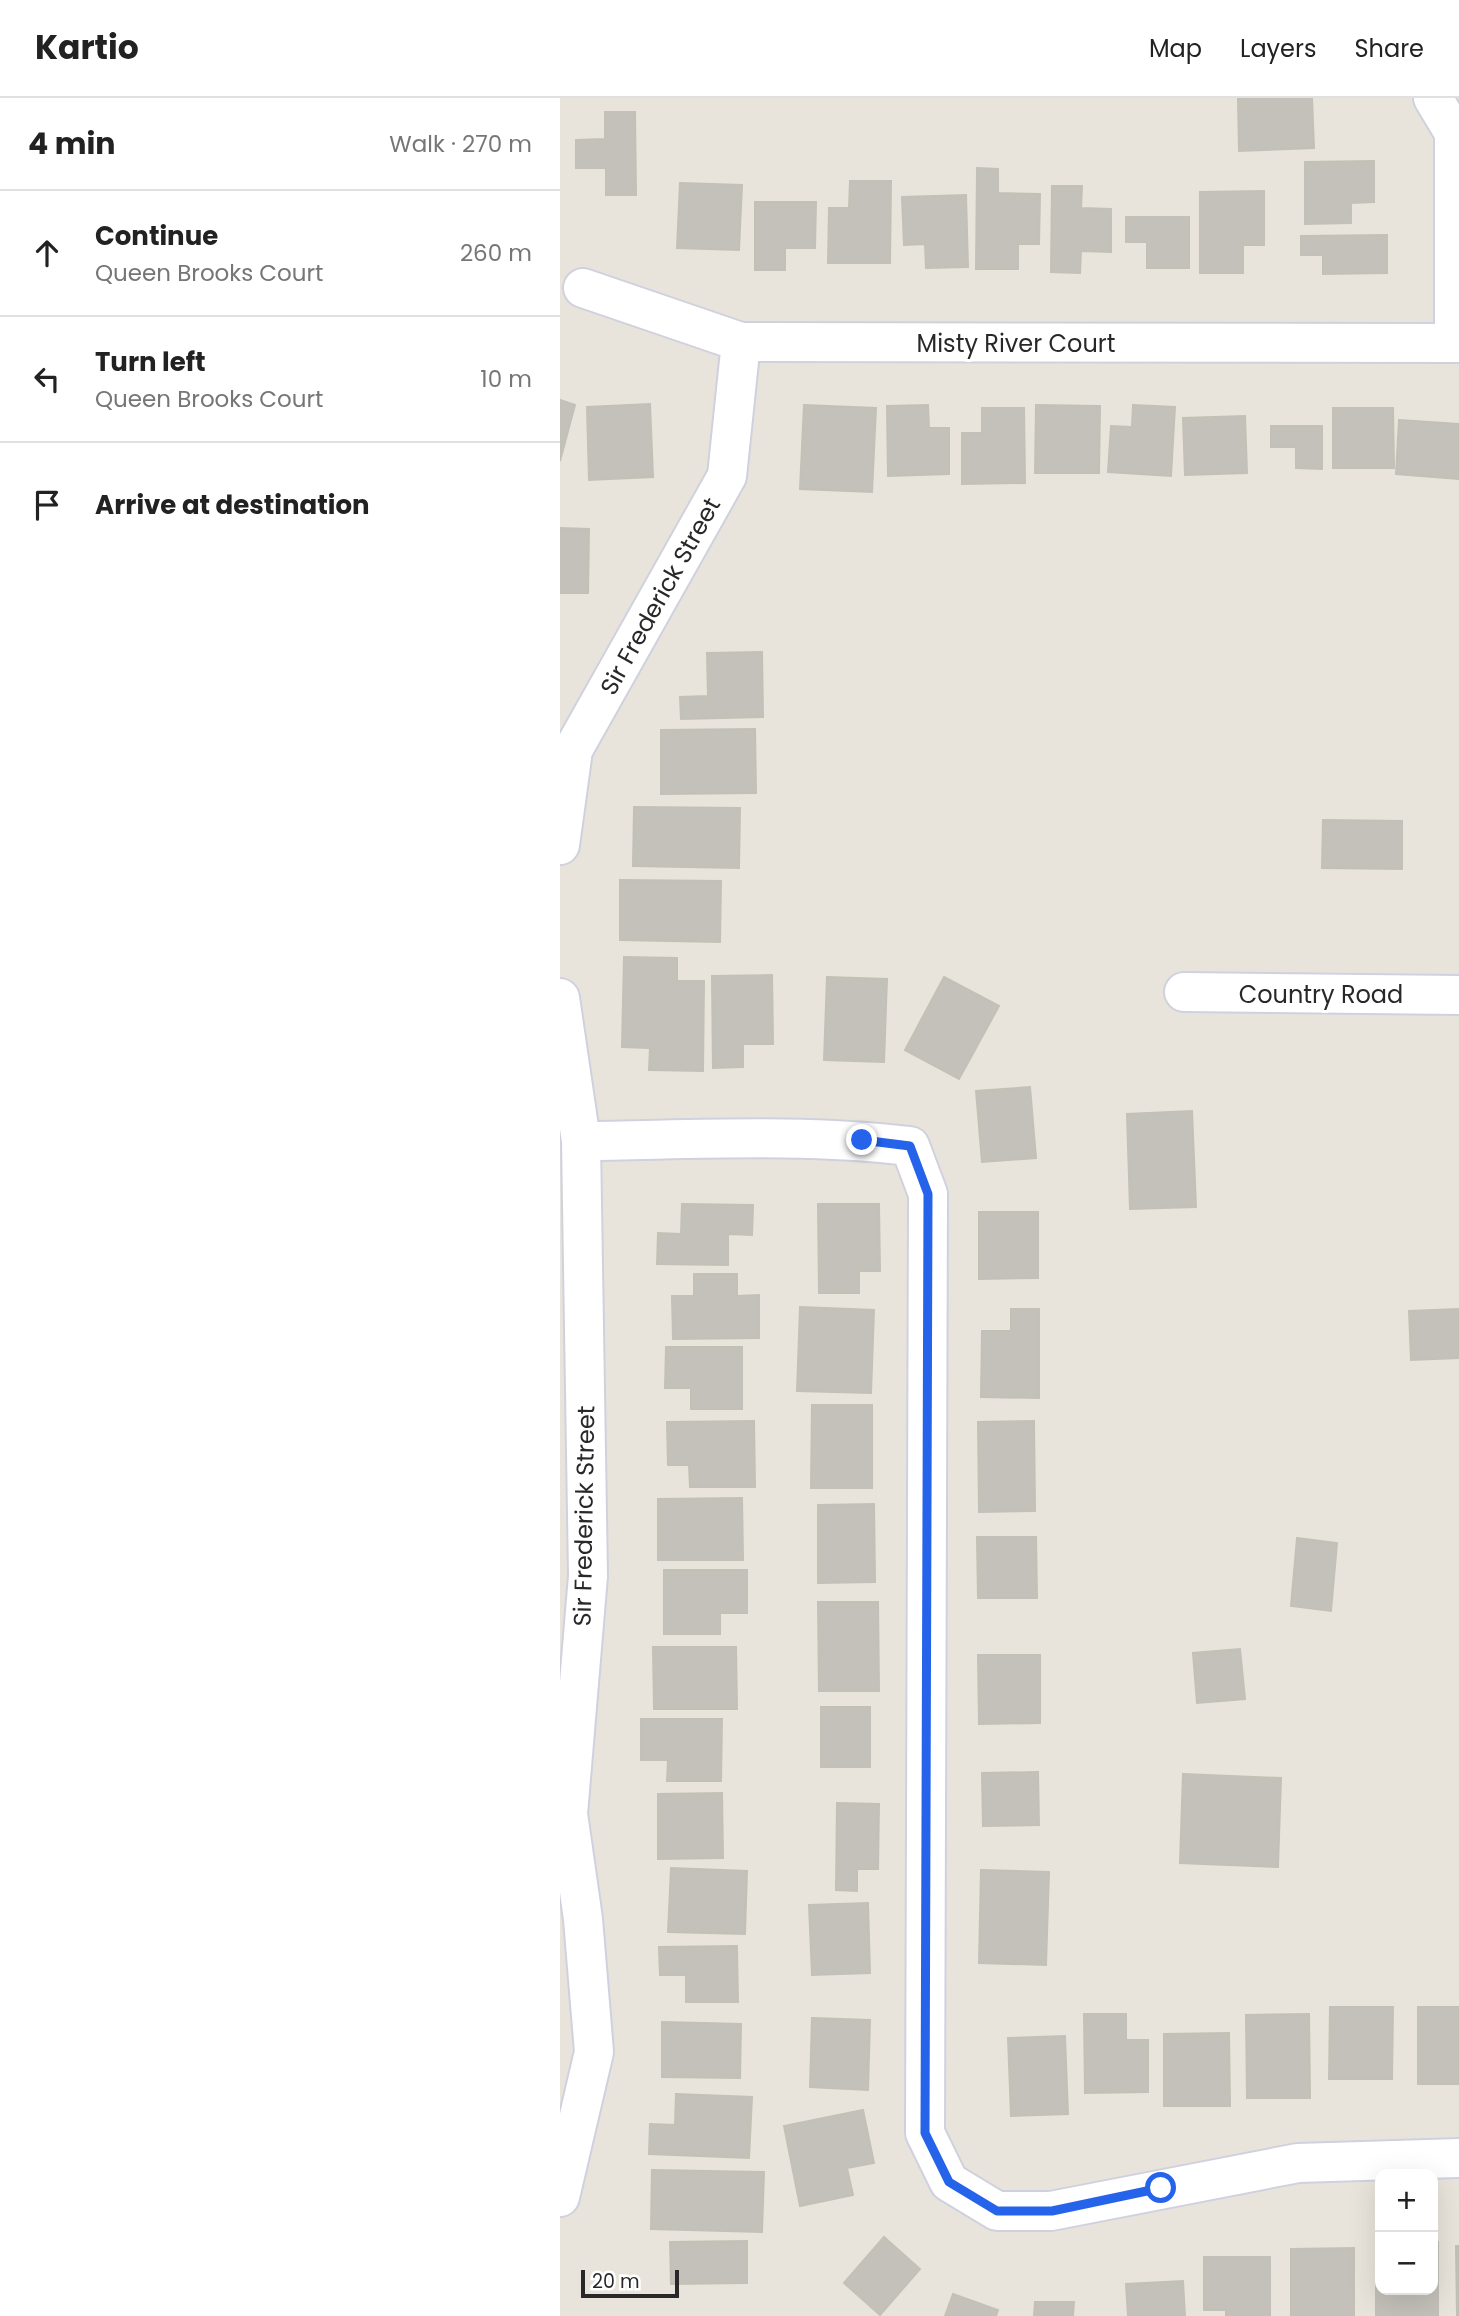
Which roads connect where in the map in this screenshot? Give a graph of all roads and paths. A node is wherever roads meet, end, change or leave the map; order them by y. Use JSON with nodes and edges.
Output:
{"nodes":[{"id":1,"x":1433,"y":98,"type":"edge"},
{"id":2,"x":583,"y":288,"type":"dead end"},
{"id":3,"x":741,"y":342,"type":"junction"},
{"id":4,"x":1457,"y":343,"type":"edge"},
{"id":5,"x":560,"y":845,"type":"edge"},
{"id":6,"x":1184,"y":992,"type":"dead end"},
{"id":7,"x":1459,"y":995,"type":"edge"},
{"id":8,"x":560,"y":998,"type":"edge"},
{"id":9,"x":581,"y":1141,"type":"junction"},
{"id":10,"x":1459,"y":2158,"type":"edge"},
{"id":11,"x":560,"y":2197,"type":"edge"}],
"edges":[{"from":1,"to":4,"type":"street"},
{"from":2,"to":3,"type":"street","name":"Misty River Court"},
{"from":3,"to":4,"type":"street","name":"Misty River Court"},
{"from":3,"to":5,"type":"street","name":"Sir Frederick Street"},
{"from":6,"to":7,"type":"street","name":"Country Road"},
{"from":8,"to":9,"type":"street","name":"Sir Frederick Street"},
{"from":9,"to":10,"type":"street"},
{"from":9,"to":11,"type":"street","name":"Sir Frederick Street"}]}
